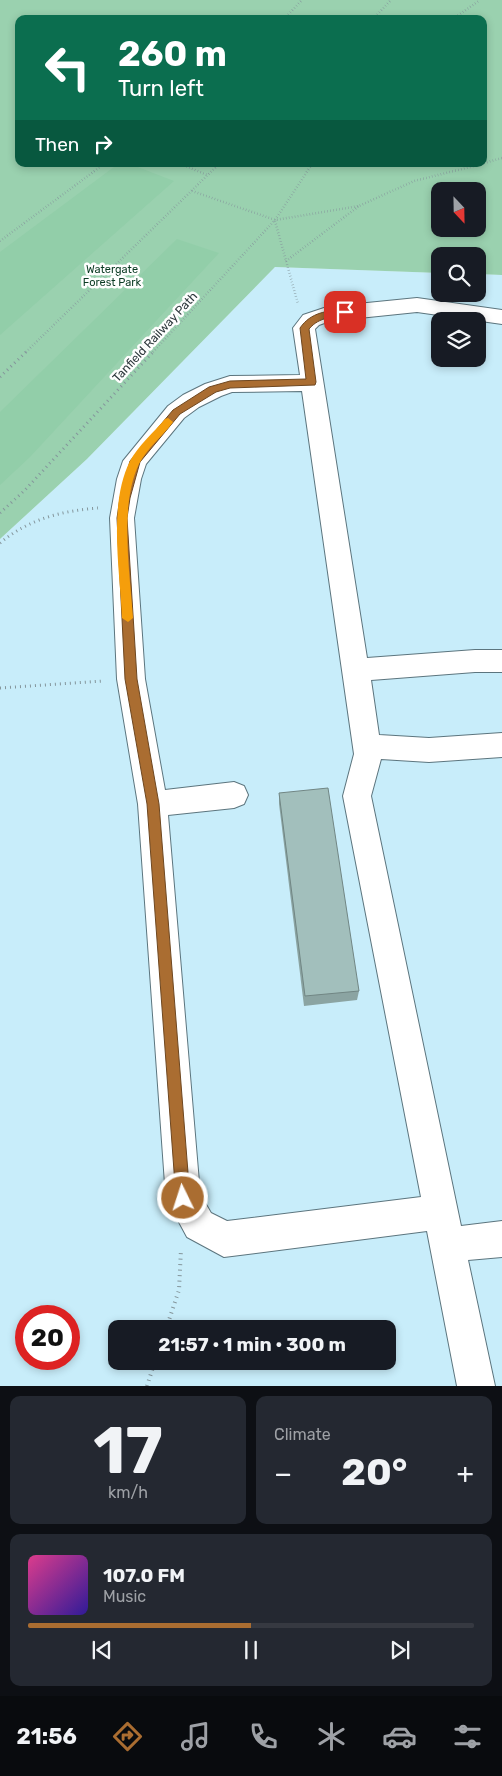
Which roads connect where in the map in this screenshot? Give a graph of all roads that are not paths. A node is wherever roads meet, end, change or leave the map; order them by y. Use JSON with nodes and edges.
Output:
{"nodes":[{"id":1,"x":502,"y":317,"type":"edge"},
{"id":2,"x":311,"y":382,"type":"junction"},
{"id":3,"x":502,"y":660,"type":"edge"},
{"id":4,"x":356,"y":670,"type":"junction"},
{"id":5,"x":502,"y":745,"type":"edge"},
{"id":6,"x":367,"y":746,"type":"junction"},
{"id":7,"x":234,"y":795,"type":"dead end"},
{"id":8,"x":153,"y":804,"type":"junction"},
{"id":9,"x":445,"y":1229,"type":"junction"},
{"id":10,"x":502,"y":1239,"type":"edge"},
{"id":11,"x":476,"y":1386,"type":"edge"}],
"edges":[{"from":1,"to":2,"type":"lane"},
{"from":2,"to":4,"type":"lane"},
{"from":2,"to":8,"type":"lane"},
{"from":3,"to":4,"type":"lane"},
{"from":4,"to":6,"type":"lane"},
{"from":5,"to":6,"type":"lane"},
{"from":6,"to":9,"type":"lane"},
{"from":7,"to":8,"type":"lane"},
{"from":8,"to":9,"type":"lane"},
{"from":9,"to":10,"type":"lane"},
{"from":9,"to":11,"type":"lane"}]}
